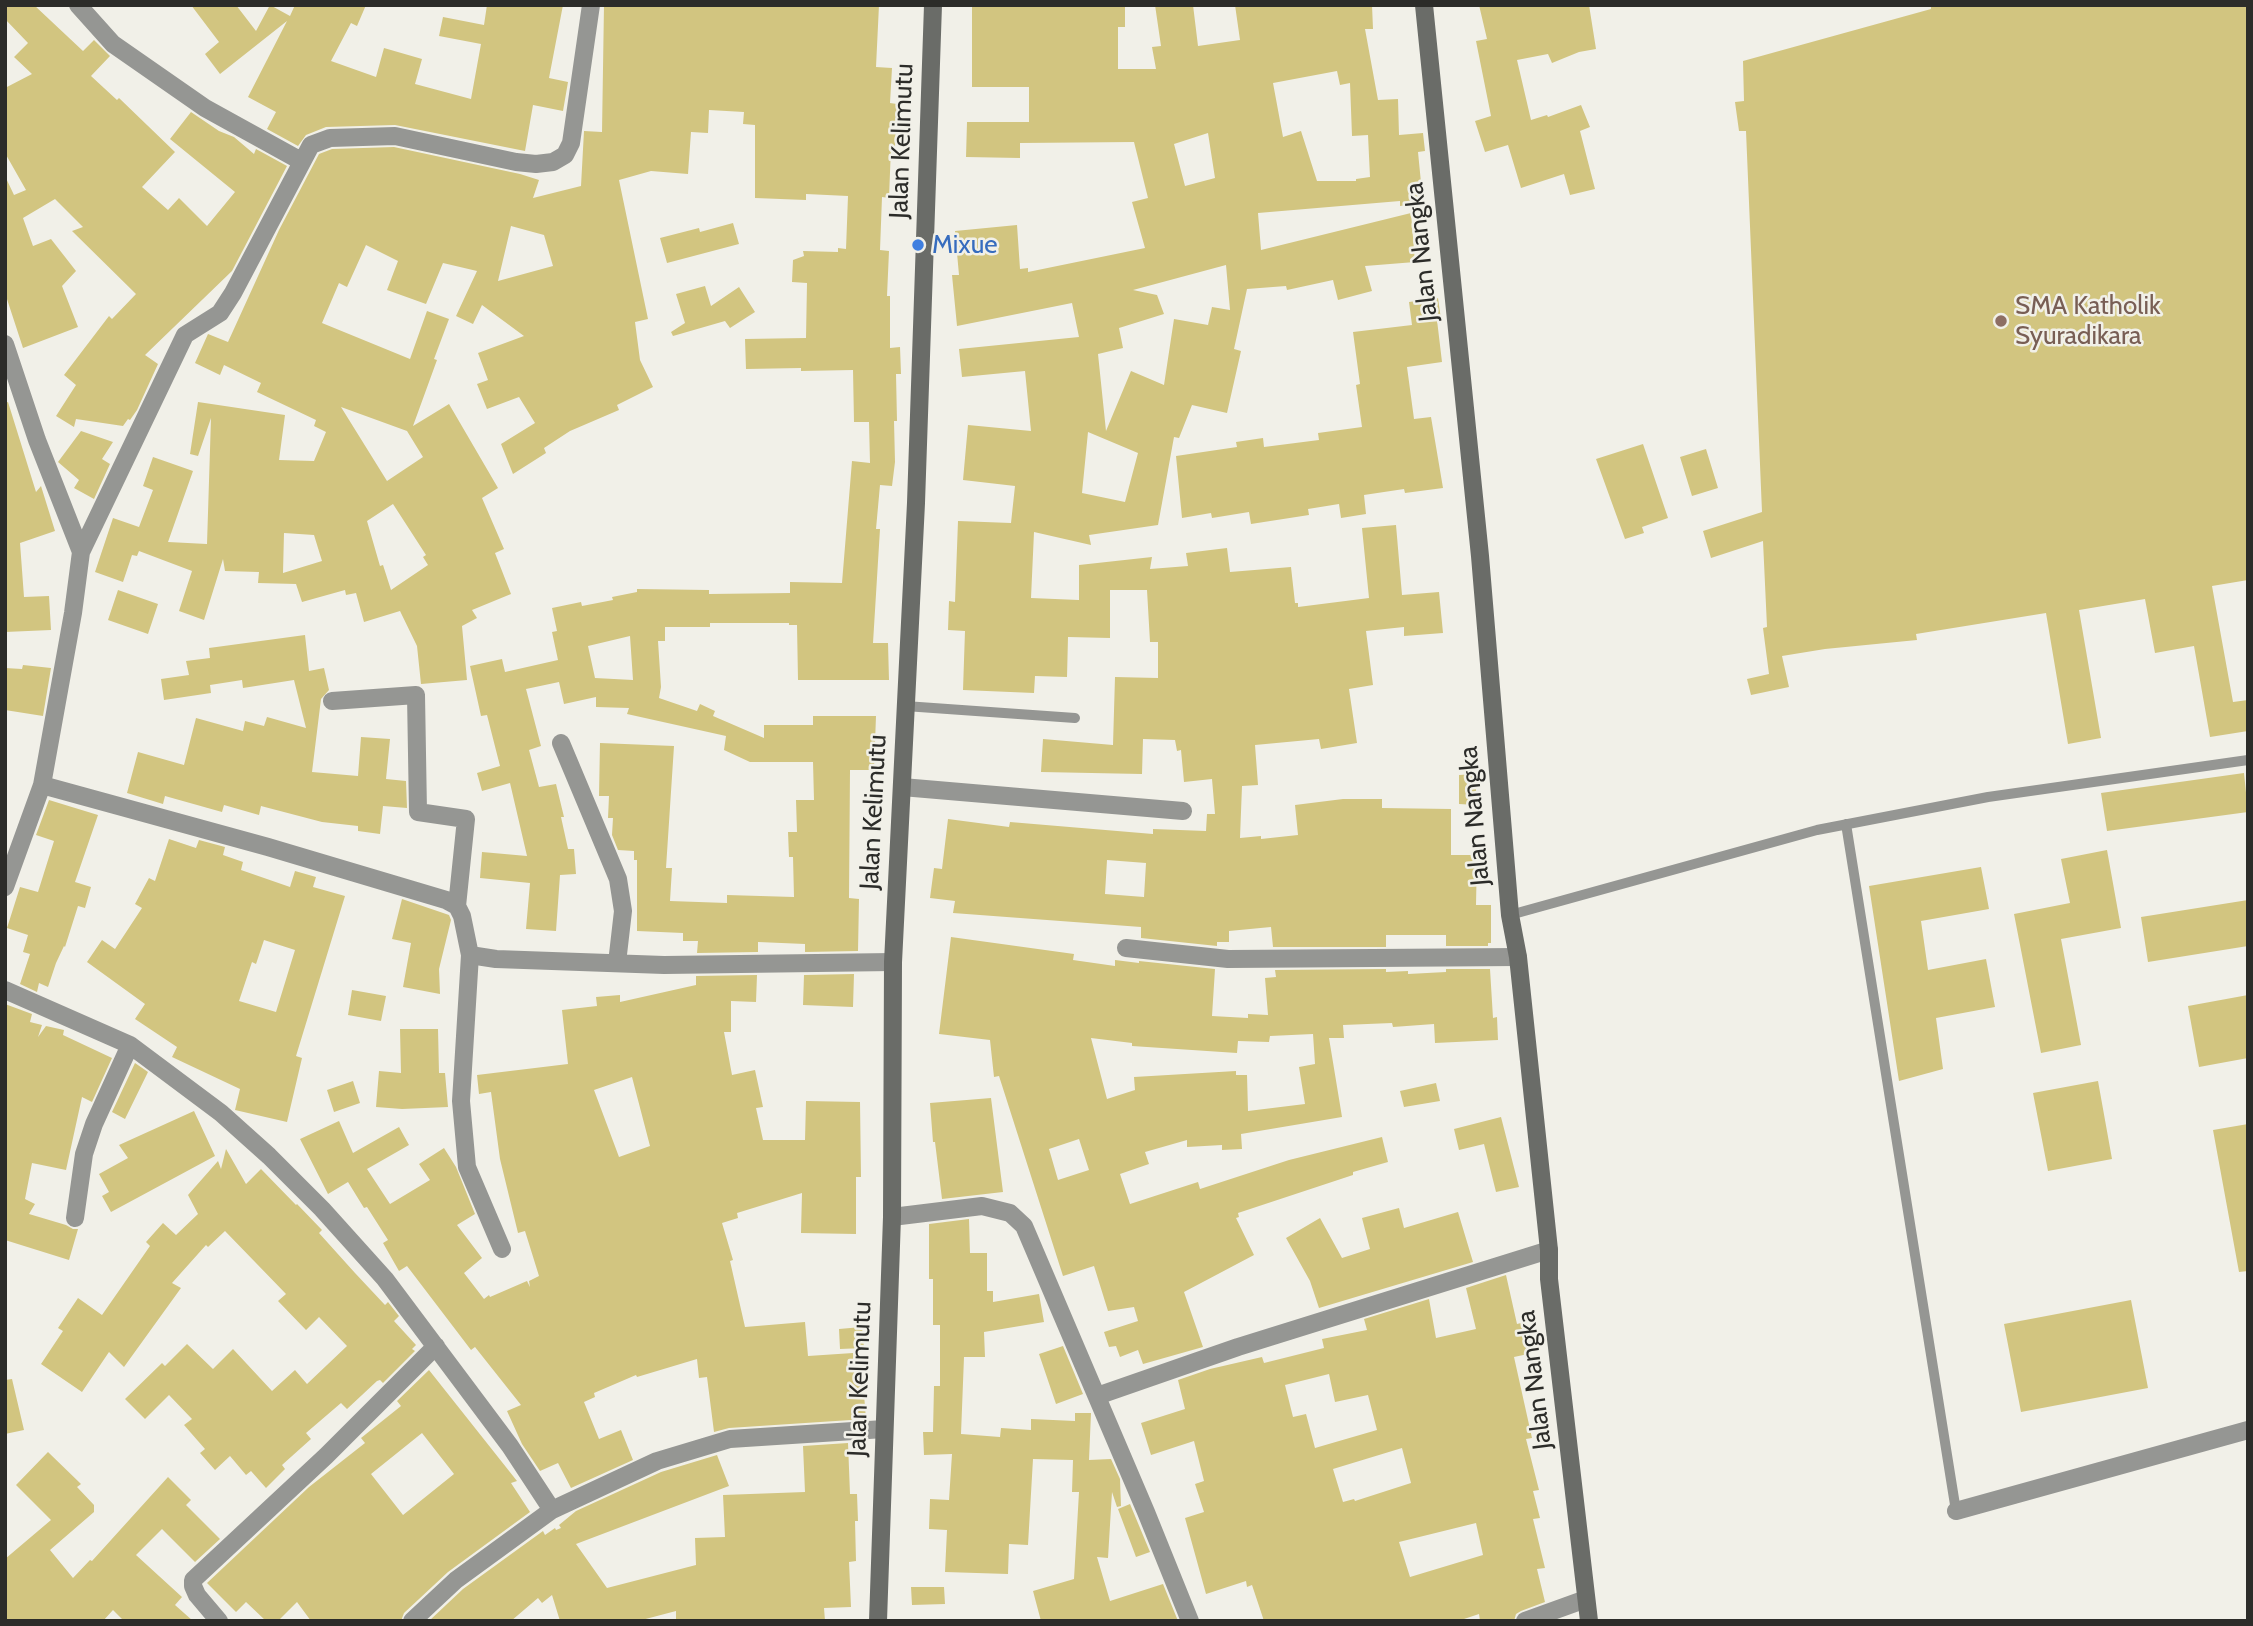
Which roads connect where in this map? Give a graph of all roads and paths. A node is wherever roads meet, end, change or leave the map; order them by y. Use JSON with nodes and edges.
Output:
{"nodes":[{"id":1,"x":78,"y":5,"type":"edge"},
{"id":2,"x":592,"y":5,"type":"edge"},
{"id":3,"x":933,"y":5,"type":"edge"},
{"id":4,"x":1424,"y":5,"type":"edge"},
{"id":5,"x":302,"y":161,"type":"junction"},
{"id":6,"x":5,"y":344,"type":"edge"},
{"id":7,"x":80,"y":552,"type":"junction"},
{"id":8,"x":332,"y":701,"type":"dead end"},
{"id":9,"x":905,"y":706,"type":"junction"},
{"id":10,"x":1075,"y":718,"type":"dead end"},
{"id":11,"x":561,"y":743,"type":"dead end"},
{"id":12,"x":2248,"y":760,"type":"edge"},
{"id":13,"x":42,"y":785,"type":"junction"},
{"id":14,"x":902,"y":787,"type":"junction"},
{"id":15,"x":1183,"y":811,"type":"dead end"},
{"id":16,"x":1846,"y":824,"type":"junction"},
{"id":17,"x":5,"y":887,"type":"edge"},
{"id":18,"x":457,"y":906,"type":"junction"},
{"id":19,"x":1510,"y":915,"type":"junction"},
{"id":20,"x":1126,"y":947,"type":"dead end"},
{"id":21,"x":470,"y":955,"type":"junction"},
{"id":22,"x":1518,"y":957,"type":"junction"},
{"id":23,"x":893,"y":962,"type":"junction"},
{"id":24,"x":617,"y":963,"type":"junction"},
{"id":25,"x":5,"y":990,"type":"edge"},
{"id":26,"x":130,"y":1045,"type":"junction"},
{"id":27,"x":892,"y":1217,"type":"junction"},
{"id":28,"x":75,"y":1218,"type":"dead end"},
{"id":29,"x":502,"y":1249,"type":"dead end"},
{"id":30,"x":1549,"y":1250,"type":"junction"},
{"id":31,"x":436,"y":1346,"type":"junction"},
{"id":32,"x":1097,"y":1396,"type":"junction"},
{"id":33,"x":884,"y":1429,"type":"junction"},
{"id":34,"x":2248,"y":1430,"type":"edge"},
{"id":35,"x":552,"y":1510,"type":"junction"},
{"id":36,"x":1956,"y":1511,"type":"joint"},
{"id":37,"x":1586,"y":1599,"type":"junction"},
{"id":38,"x":219,"y":1621,"type":"edge"},
{"id":39,"x":412,"y":1621,"type":"edge"},
{"id":40,"x":878,"y":1621,"type":"edge"},
{"id":41,"x":1190,"y":1621,"type":"edge"},
{"id":42,"x":1525,"y":1621,"type":"edge"},
{"id":43,"x":1589,"y":1621,"type":"edge"}],
"edges":[{"from":1,"to":5,"type":"street"},
{"from":2,"to":5,"type":"street"},
{"from":3,"to":9,"type":"street","name":"Jalan Kelimutu"},
{"from":4,"to":19,"type":"street","name":"Jalan Nangka"},
{"from":5,"to":7,"type":"street"},
{"from":6,"to":7,"type":"street"},
{"from":7,"to":13,"type":"street"},
{"from":8,"to":18,"type":"street"},
{"from":9,"to":10,"type":"lane"},
{"from":9,"to":14,"type":"street","name":"Jalan Kelimutu"},
{"from":11,"to":24,"type":"street"},
{"from":12,"to":16,"type":"lane"},
{"from":13,"to":17,"type":"street"},
{"from":13,"to":18,"type":"street"},
{"from":14,"to":15,"type":"street"},
{"from":14,"to":23,"type":"street","name":"Jalan Kelimutu"},
{"from":16,"to":19,"type":"lane"},
{"from":16,"to":36,"type":"lane"},
{"from":18,"to":21,"type":"street"},
{"from":19,"to":22,"type":"street","name":"Jalan Nangka"},
{"from":20,"to":22,"type":"street"},
{"from":21,"to":24,"type":"street"},
{"from":21,"to":29,"type":"street"},
{"from":22,"to":30,"type":"street","name":"Jalan Nangka"},
{"from":23,"to":24,"type":"street"},
{"from":23,"to":27,"type":"street","name":"Jalan Kelimutu"},
{"from":25,"to":26,"type":"street"},
{"from":26,"to":28,"type":"street"},
{"from":26,"to":31,"type":"street"},
{"from":27,"to":32,"type":"street"},
{"from":27,"to":33,"type":"street","name":"Jalan Kelimutu"},
{"from":30,"to":32,"type":"street"},
{"from":30,"to":37,"type":"street","name":"Jalan Nangka"},
{"from":31,"to":35,"type":"street"},
{"from":31,"to":38,"type":"street"},
{"from":32,"to":41,"type":"street"},
{"from":33,"to":35,"type":"street"},
{"from":33,"to":40,"type":"street","name":"Jalan Kelimutu"},
{"from":34,"to":36,"type":"street"},
{"from":35,"to":39,"type":"street"},
{"from":37,"to":42,"type":"street"},
{"from":37,"to":43,"type":"street","name":"Jalan Nangka"}]}
